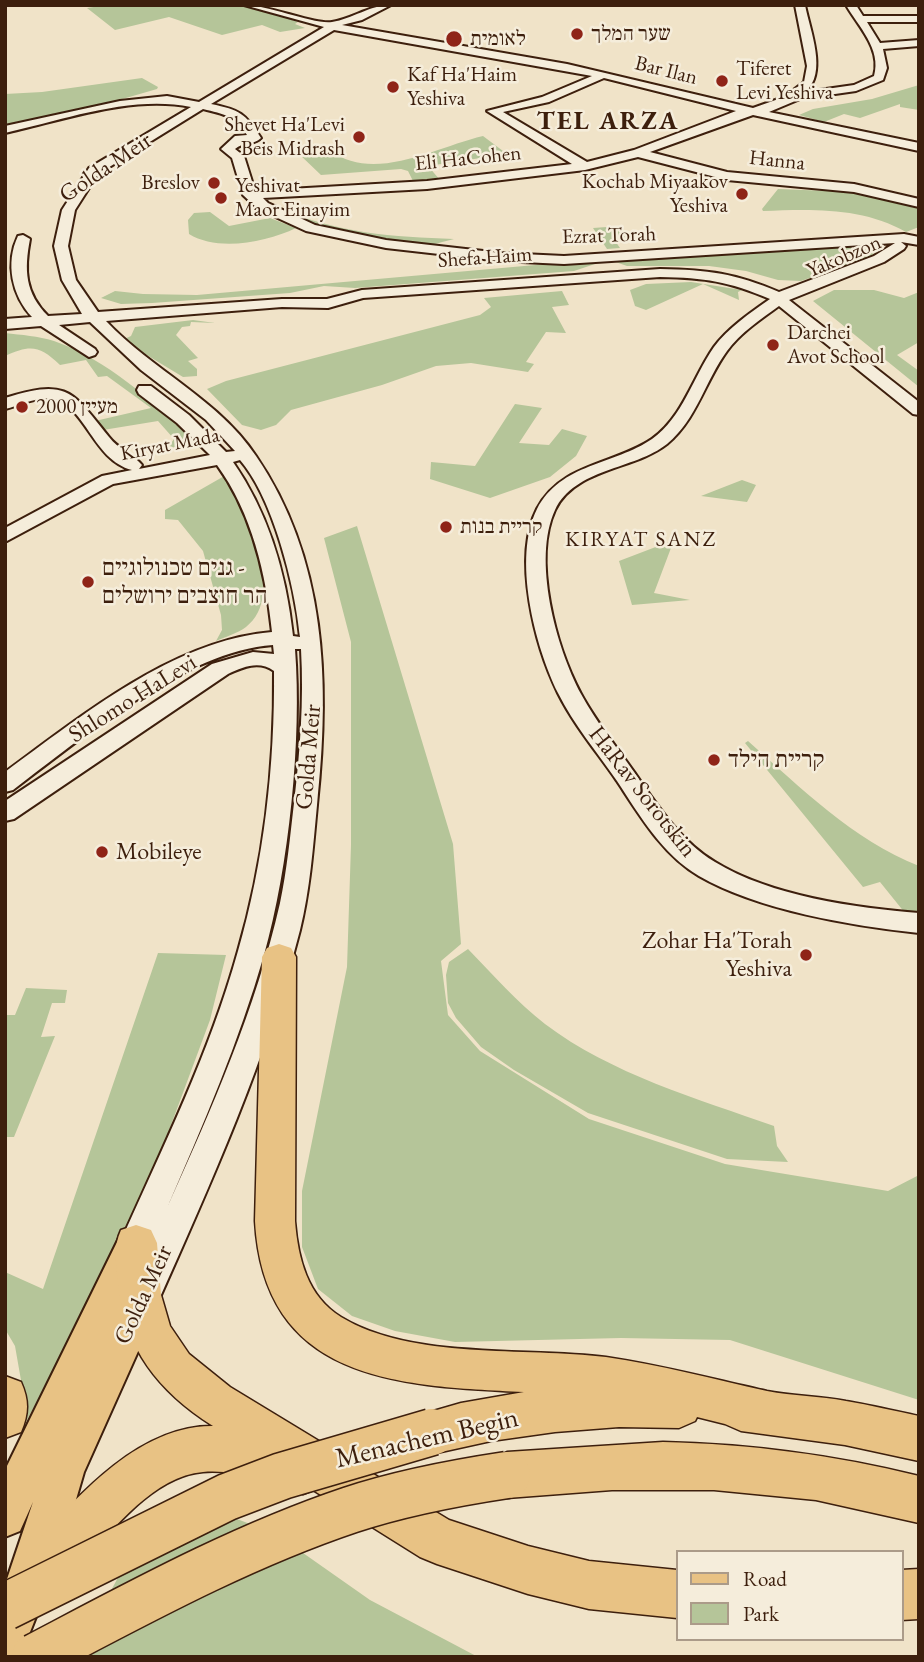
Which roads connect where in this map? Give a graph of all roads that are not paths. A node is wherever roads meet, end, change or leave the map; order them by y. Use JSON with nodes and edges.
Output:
{"nodes":[{"id":1,"x":249,"y":5,"type":"edge"},
{"id":2,"x":268,"y":5,"type":"edge"},
{"id":3,"x":375,"y":5,"type":"edge"},
{"id":4,"x":386,"y":5,"type":"edge"},
{"id":5,"x":800,"y":5,"type":"edge"},
{"id":6,"x":851,"y":5,"type":"edge"},
{"id":7,"x":858,"y":19,"type":"junction"},
{"id":8,"x":919,"y":19,"type":"edge"},
{"id":9,"x":335,"y":23,"type":"junction"},
{"id":10,"x":919,"y":43,"type":"edge"},
{"id":11,"x":878,"y":47,"type":"junction"},
{"id":12,"x":276,"y":57,"type":"junction"},
{"id":13,"x":600,"y":68,"type":"junction"},
{"id":14,"x":804,"y":93,"type":"junction"},
{"id":15,"x":215,"y":95,"type":"junction"},
{"id":16,"x":185,"y":105,"type":"junction"},
{"id":17,"x":765,"y":109,"type":"junction"},
{"id":18,"x":749,"y":111,"type":"junction"},
{"id":19,"x":225,"y":112,"type":"junction"},
{"id":20,"x":5,"y":130,"type":"edge"},
{"id":21,"x":919,"y":141,"type":"edge"},
{"id":22,"x":253,"y":143,"type":"junction"},
{"id":23,"x":235,"y":146,"type":"junction"},
{"id":24,"x":919,"y":147,"type":"edge"},
{"id":25,"x":638,"y":153,"type":"junction"},
{"id":26,"x":585,"y":166,"type":"junction"},
{"id":27,"x":69,"y":181,"type":"dead end"},
{"id":28,"x":256,"y":194,"type":"junction"},
{"id":29,"x":58,"y":198,"type":"dead end"},
{"id":30,"x":917,"y":202,"type":"edge"},
{"id":31,"x":909,"y":243,"type":"edge"},
{"id":32,"x":34,"y":257,"type":"dead end"},
{"id":33,"x":22,"y":294,"type":"junction"},
{"id":34,"x":789,"y":299,"type":"junction"},
{"id":35,"x":5,"y":312,"type":"edge"},
{"id":36,"x":105,"y":314,"type":"junction"},
{"id":37,"x":5,"y":319,"type":"edge"},
{"id":38,"x":41,"y":319,"type":"junction"},
{"id":39,"x":67,"y":323,"type":"junction"},
{"id":40,"x":5,"y":325,"type":"edge"},
{"id":41,"x":93,"y":335,"type":"junction"},
{"id":42,"x":108,"y":365,"type":"dead end"},
{"id":43,"x":128,"y":378,"type":"dead end"},
{"id":44,"x":919,"y":397,"type":"edge"},
{"id":45,"x":5,"y":404,"type":"edge"},
{"id":46,"x":919,"y":410,"type":"edge"},
{"id":47,"x":202,"y":436,"type":"junction"},
{"id":48,"x":107,"y":446,"type":"junction"},
{"id":49,"x":245,"y":454,"type":"junction"},
{"id":50,"x":219,"y":456,"type":"junction"},
{"id":51,"x":184,"y":462,"type":"junction"},
{"id":52,"x":126,"y":471,"type":"junction"},
{"id":53,"x":234,"y":477,"type":"junction"},
{"id":54,"x":87,"y":490,"type":"junction"},
{"id":55,"x":550,"y":503,"type":"joint"},
{"id":56,"x":5,"y":536,"type":"edge"},
{"id":57,"x":278,"y":600,"type":"junction"},
{"id":58,"x":283,"y":639,"type":"junction"},
{"id":59,"x":233,"y":646,"type":"junction"},
{"id":60,"x":312,"y":650,"type":"junction"},
{"id":61,"x":285,"y":669,"type":"junction"},
{"id":62,"x":5,"y":784,"type":"edge"},
{"id":63,"x":5,"y":813,"type":"edge"},
{"id":64,"x":919,"y":923,"type":"edge"},
{"id":65,"x":279,"y":957,"type":"junction"},
{"id":66,"x":135,"y":1243,"type":"junction"},
{"id":67,"x":142,"y":1300,"type":"junction"},
{"id":68,"x":5,"y":1397,"type":"edge"},
{"id":69,"x":762,"y":1411,"type":"junction"},
{"id":70,"x":5,"y":1416,"type":"edge"},
{"id":71,"x":919,"y":1439,"type":"edge"},
{"id":72,"x":357,"y":1491,"type":"junction"},
{"id":73,"x":919,"y":1500,"type":"edge"},
{"id":74,"x":5,"y":1516,"type":"edge"},
{"id":75,"x":676,"y":1594,"type":"edge"},
{"id":76,"x":16,"y":1598,"type":"edge"},
{"id":77,"x":5,"y":1639,"type":"edge"},
{"id":78,"x":34,"y":1657,"type":"edge"}],
"edges":[{"from":1,"to":9,"type":"street"},
{"from":2,"to":9,"type":"street"},
{"from":3,"to":9,"type":"street"},
{"from":4,"to":9,"type":"street"},
{"from":5,"to":14,"type":"street"},
{"from":6,"to":7,"type":"street"},
{"from":7,"to":8,"type":"street"},
{"from":7,"to":11,"type":"street"},
{"from":9,"to":12,"type":"street"},
{"from":9,"to":13,"type":"street","name":"Bar Ilan"},
{"from":9,"to":13,"type":"street","name":"Bar Ilan"},
{"from":10,"to":11,"type":"street"},
{"from":11,"to":14,"type":"street"},
{"from":12,"to":15,"type":"street","name":"Golda Meir"},
{"from":12,"to":16,"type":"street","name":"Golda Meir"},
{"from":13,"to":17,"type":"street","name":"Bar Ilan"},
{"from":13,"to":18,"type":"street","name":"Bar Ilan"},
{"from":13,"to":26,"type":"street"},
{"from":14,"to":17,"type":"street"},
{"from":15,"to":16,"type":"street","name":"Golda Meir"},
{"from":15,"to":19,"type":"street"},
{"from":16,"to":19,"type":"street"},
{"from":16,"to":19,"type":"street"},
{"from":16,"to":20,"type":"street"},
{"from":16,"to":27,"type":"street","name":"Golda Meir"},
{"from":16,"to":29,"type":"street","name":"Golda Meir"},
{"from":17,"to":18,"type":"street","name":"Eli HaCohen"},
{"from":17,"to":21,"type":"street","name":"Bar Ilan"},
{"from":18,"to":24,"type":"street","name":"Bar Ilan"},
{"from":18,"to":25,"type":"street","name":"Eli HaCohen"},
{"from":19,"to":22,"type":"street"},
{"from":19,"to":23,"type":"street"},
{"from":22,"to":23,"type":"street"},
{"from":22,"to":28,"type":"street"},
{"from":23,"to":28,"type":"street"},
{"from":25,"to":26,"type":"street","name":"Eli HaCohen"},
{"from":25,"to":30,"type":"street","name":"Hanna"},
{"from":26,"to":28,"type":"street","name":"Eli HaCohen"},
{"from":28,"to":31,"type":"street","name":"Ezrat Torah"},
{"from":31,"to":34,"type":"street","name":"Yakobzon"},
{"from":32,"to":33,"type":"street"},
{"from":33,"to":35,"type":"street"},
{"from":33,"to":38,"type":"street","name":"Golda Meir"},
{"from":34,"to":36,"type":"street","name":"Shefa Haim"},
{"from":34,"to":44,"type":"street"},
{"from":34,"to":46,"type":"street"},
{"from":34,"to":55,"type":"street","name":"Yakobzon"},
{"from":36,"to":39,"type":"street"},
{"from":36,"to":39,"type":"street","name":"Golda Meir"},
{"from":36,"to":41,"type":"street"},
{"from":37,"to":38,"type":"street"},
{"from":38,"to":39,"type":"street","name":"Golda Meir"},
{"from":38,"to":40,"type":"street"},
{"from":39,"to":40,"type":"street"},
{"from":39,"to":41,"type":"street","name":"Golda Meir"},
{"from":39,"to":42,"type":"street","name":"Golda Meir"},
{"from":41,"to":49,"type":"street","name":"Golda Meir"},
{"from":43,"to":47,"type":"street","name":"Golda Meir"},
{"from":45,"to":48,"type":"street"},
{"from":47,"to":50,"type":"street","name":"Golda Meir"},
{"from":47,"to":51,"type":"street"},
{"from":48,"to":52,"type":"street"},
{"from":48,"to":54,"type":"street"},
{"from":49,"to":50,"type":"street","name":"Kiryat Mada"},
{"from":49,"to":60,"type":"street","name":"Golda Meir"},
{"from":50,"to":51,"type":"street","name":"Kiryat Mada"},
{"from":50,"to":53,"type":"street","name":"Golda Meir"},
{"from":51,"to":52,"type":"street","name":"Kiryat Mada"},
{"from":51,"to":53,"type":"street"},
{"from":52,"to":54,"type":"street","name":"Kiryat Mada"},
{"from":53,"to":57,"type":"street","name":"Golda Meir"},
{"from":54,"to":56,"type":"street","name":"Kiryat Mada"},
{"from":55,"to":64,"type":"street","name":"HaRav Sorotskin"},
{"from":57,"to":58,"type":"street","name":"Golda Meir"},
{"from":57,"to":59,"type":"street"},
{"from":58,"to":59,"type":"street","name":"Shlomo HaLevi"},
{"from":58,"to":60,"type":"street","name":"Shlomo HaLevi"},
{"from":58,"to":61,"type":"street","name":"Golda Meir"},
{"from":59,"to":62,"type":"street","name":"Shlomo HaLevi"},
{"from":60,"to":65,"type":"street","name":"Golda Meir"},
{"from":61,"to":63,"type":"street","name":"Shlomo HaLevi"},
{"from":61,"to":66,"type":"street","name":"Golda Meir"},
{"from":65,"to":67,"type":"street","name":"Golda Meir"},
{"from":65,"to":69,"type":"highway"},
{"from":66,"to":67,"type":"highway"},
{"from":66,"to":74,"type":"main road","name":"Golda Meir"},
{"from":67,"to":72,"type":"highway"},
{"from":67,"to":76,"type":"main road","name":"Golda Meir"},
{"from":68,"to":70,"type":"highway"},
{"from":69,"to":71,"type":"highway","name":"Menachem Begin"},
{"from":69,"to":76,"type":"highway","name":"Menachem Begin","bridge":true},
{"from":72,"to":75,"type":"highway"},
{"from":72,"to":76,"type":"highway"},
{"from":73,"to":78,"type":"highway","name":"Menachem Begin","bridge":true},
{"from":76,"to":77,"type":"main road","name":"Golda Meir"}]}
